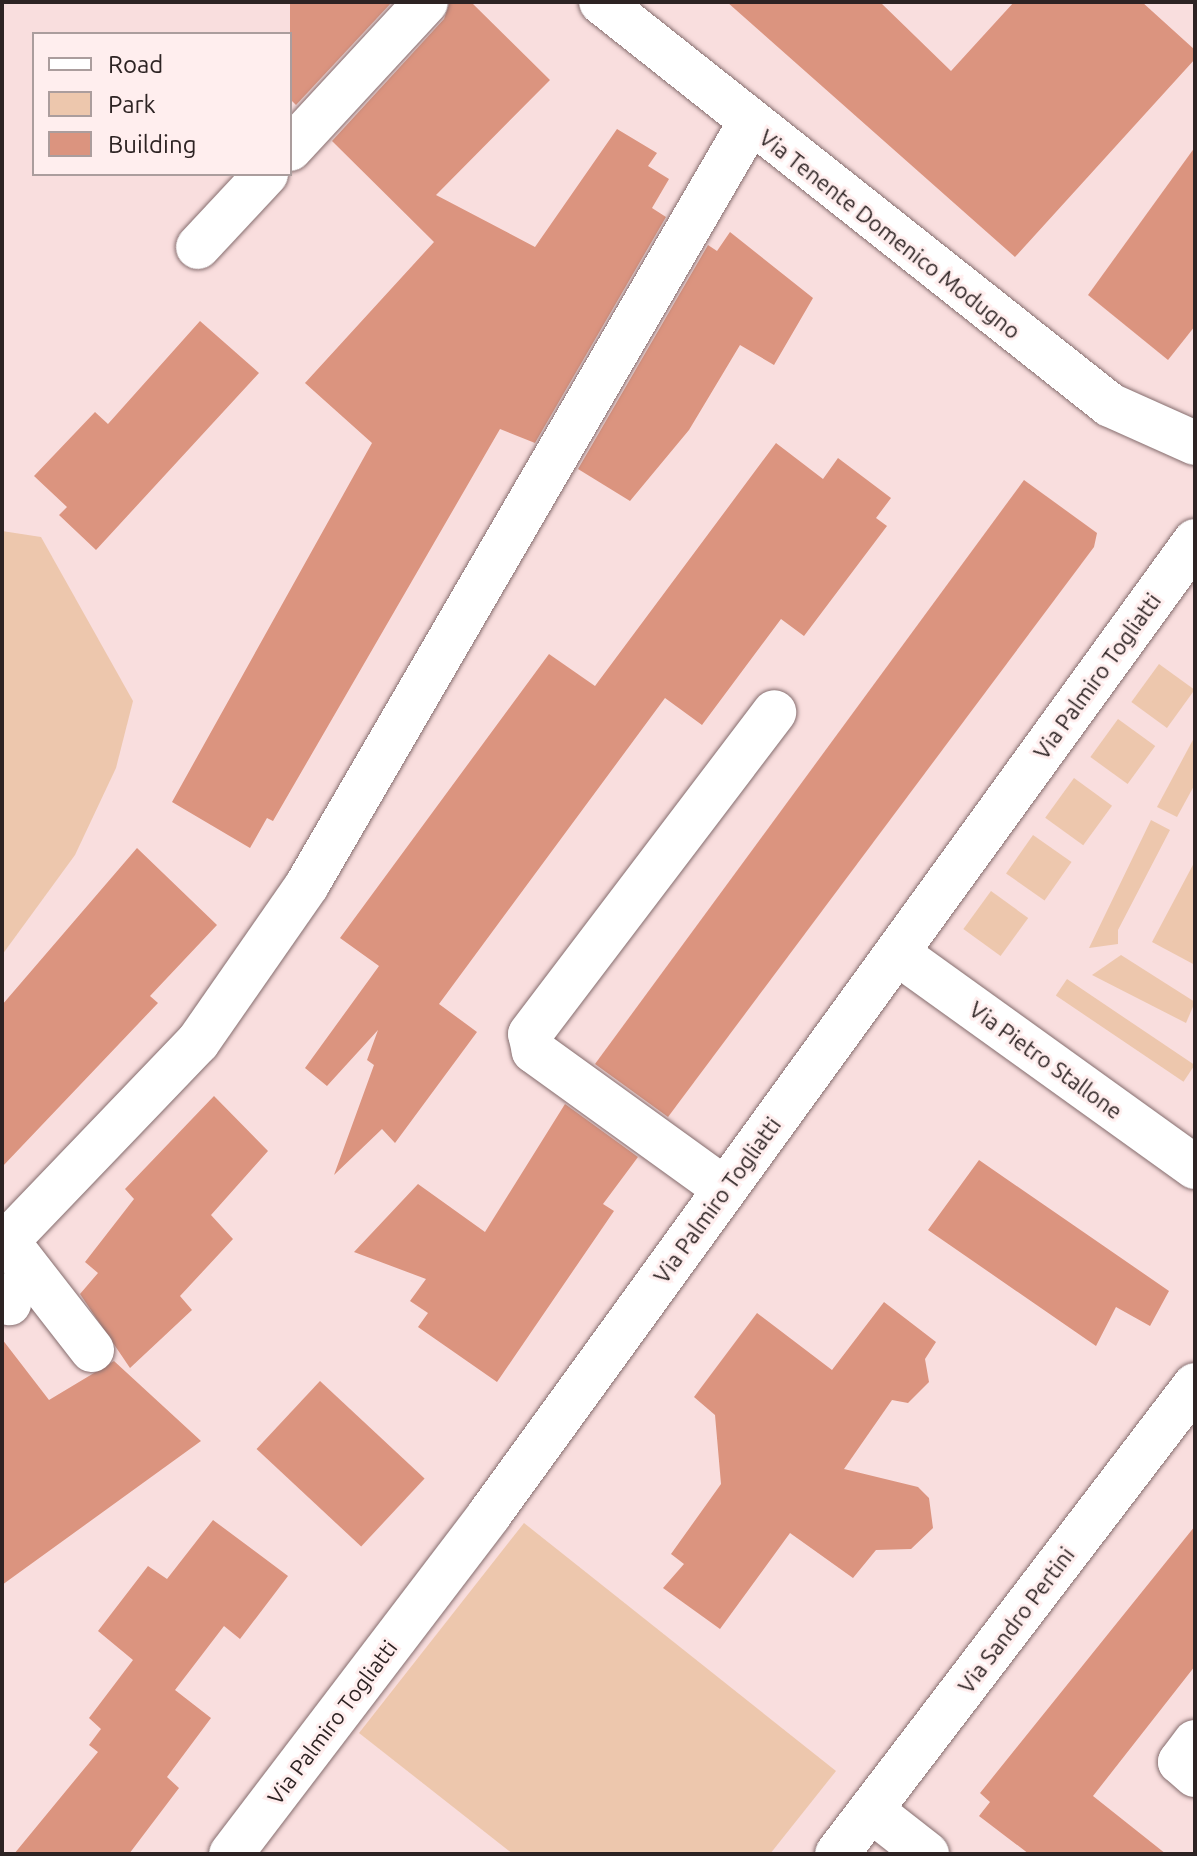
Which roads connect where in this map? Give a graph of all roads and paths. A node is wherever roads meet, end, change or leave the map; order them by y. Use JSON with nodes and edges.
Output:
{"nodes":[{"id":1,"x":426,"y":2,"type":"edge"},
{"id":2,"x":601,"y":2,"type":"edge"},
{"id":3,"x":749,"y":124,"type":"junction"},
{"id":4,"x":292,"y":147,"type":"edge"},
{"id":5,"x":264,"y":176,"type":"edge"},
{"id":6,"x":198,"y":247,"type":"dead end"},
{"id":7,"x":1195,"y":443,"type":"edge"},
{"id":8,"x":1195,"y":541,"type":"edge"},
{"id":9,"x":774,"y":712,"type":"dead end"},
{"id":10,"x":897,"y":953,"type":"junction"},
{"id":11,"x":1195,"y":1167,"type":"edge"},
{"id":12,"x":725,"y":1189,"type":"junction"},
{"id":13,"x":92,"y":1350,"type":"dead end"},
{"id":14,"x":1195,"y":1385,"type":"edge"},
{"id":15,"x":1195,"y":1742,"type":"edge"},
{"id":16,"x":1195,"y":1775,"type":"edge"},
{"id":17,"x":872,"y":1811,"type":"junction"},
{"id":18,"x":231,"y":1854,"type":"edge"},
{"id":19,"x":837,"y":1854,"type":"edge"},
{"id":20,"x":927,"y":1854,"type":"edge"}],
"edges":[{"from":1,"to":4,"type":"street"},
{"from":2,"to":3,"type":"street","name":"Via Tenente Domenico Modugno"},
{"from":3,"to":7,"type":"street","name":"Via Tenente Domenico Modugno"},
{"from":3,"to":13,"type":"street"},
{"from":5,"to":6,"type":"street"},
{"from":8,"to":10,"type":"street","name":"Via Palmiro Togliatti"},
{"from":9,"to":12,"type":"street"},
{"from":10,"to":11,"type":"street","name":"Via Pietro Stallone"},
{"from":10,"to":12,"type":"street","name":"Via Palmiro Togliatti"},
{"from":12,"to":18,"type":"street","name":"Via Palmiro Togliatti"},
{"from":14,"to":17,"type":"street","name":"Via Sandro Pertini"},
{"from":15,"to":16,"type":"street"},
{"from":17,"to":19,"type":"street","name":"Via Sandro Pertini"},
{"from":17,"to":20,"type":"street"}]}
